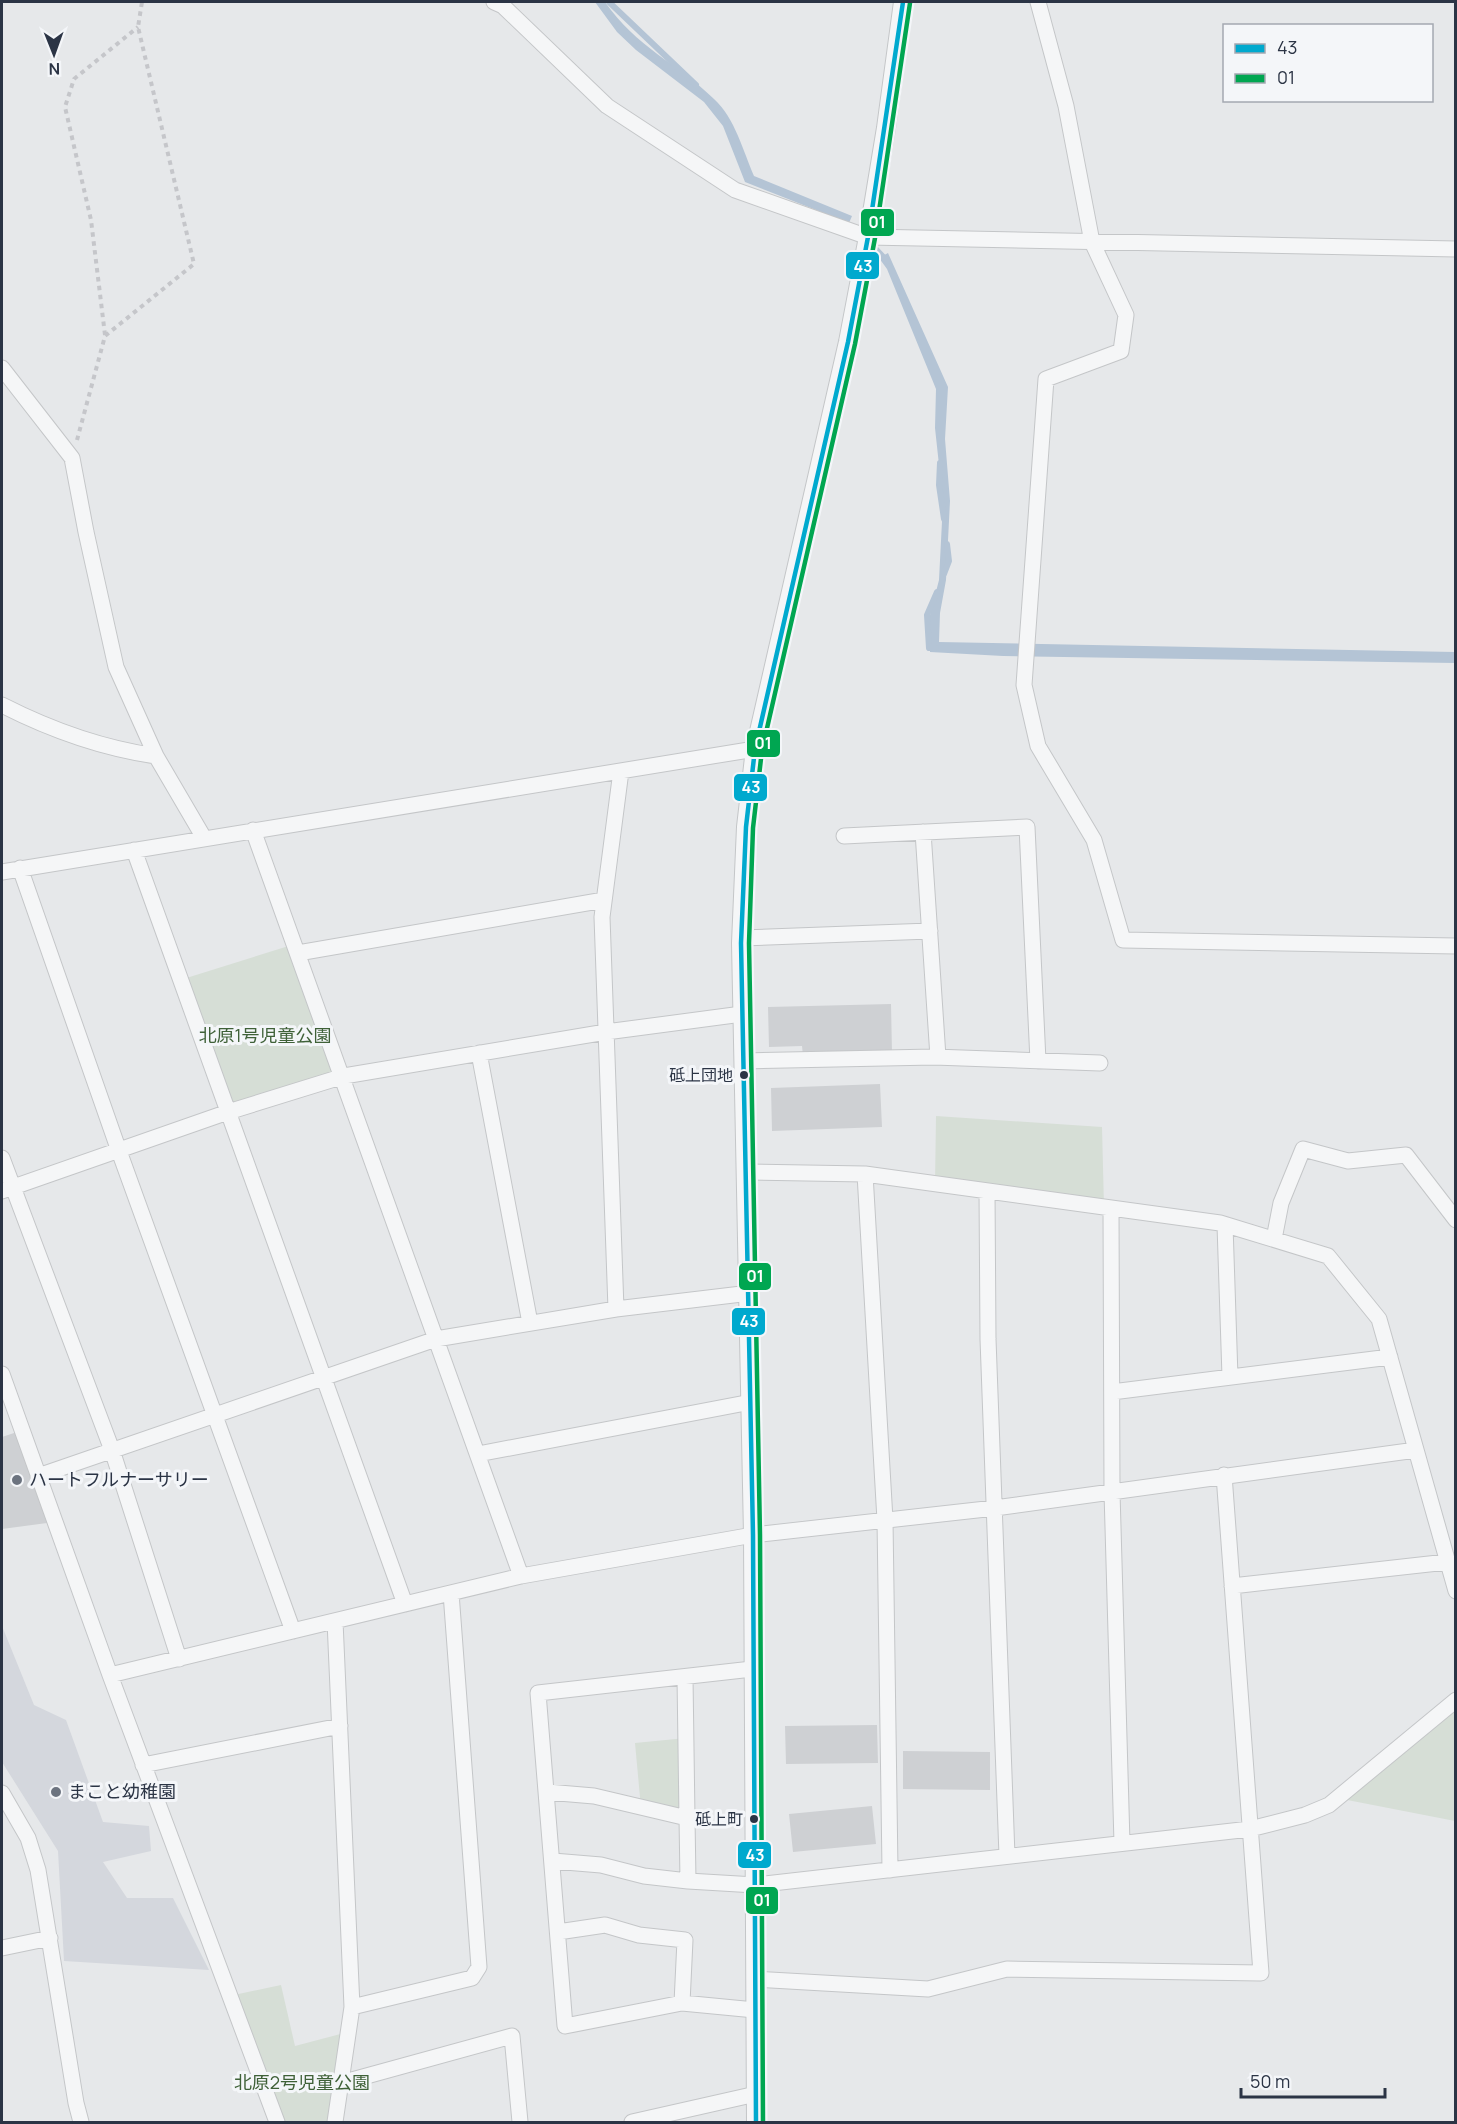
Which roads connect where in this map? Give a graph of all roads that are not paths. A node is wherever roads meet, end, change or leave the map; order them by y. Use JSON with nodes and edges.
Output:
{"nodes":[{"id":1,"x":494,"y":2,"type":"edge"},
{"id":2,"x":903,"y":2,"type":"edge"},
{"id":3,"x":1038,"y":2,"type":"edge"},
{"id":4,"x":868,"y":237,"type":"junction"},
{"id":5,"x":1092,"y":242,"type":"junction"},
{"id":6,"x":1455,"y":249,"type":"edge"},
{"id":7,"x":2,"y":368,"type":"edge"},
{"id":8,"x":2,"y":705,"type":"edge"},
{"id":9,"x":755,"y":749,"type":"junction"},
{"id":10,"x":156,"y":756,"type":"junction"},
{"id":11,"x":621,"y":771,"type":"junction"},
{"id":12,"x":253,"y":830,"type":"junction"},
{"id":13,"x":923,"y":832,"type":"junction"},
{"id":14,"x":844,"y":836,"type":"dead end"},
{"id":15,"x":204,"y":838,"type":"junction"},
{"id":16,"x":134,"y":850,"type":"junction"},
{"id":17,"x":20,"y":868,"type":"junction"},
{"id":18,"x":2,"y":872,"type":"edge"},
{"id":19,"x":604,"y":900,"type":"junction"},
{"id":20,"x":930,"y":931,"type":"junction"},
{"id":21,"x":741,"y":938,"type":"junction"},
{"id":22,"x":1455,"y":946,"type":"edge"},
{"id":23,"x":298,"y":953,"type":"junction"},
{"id":24,"x":742,"y":1014,"type":"junction"},
{"id":25,"x":606,"y":1032,"type":"junction"},
{"id":26,"x":479,"y":1053,"type":"junction"},
{"id":27,"x":938,"y":1058,"type":"junction"},
{"id":28,"x":743,"y":1061,"type":"junction"},
{"id":29,"x":1038,"y":1061,"type":"junction"},
{"id":30,"x":1100,"y":1063,"type":"dead end"},
{"id":31,"x":344,"y":1076,"type":"junction"},
{"id":32,"x":228,"y":1112,"type":"junction"},
{"id":33,"x":119,"y":1151,"type":"junction"},
{"id":34,"x":2,"y":1158,"type":"edge"},
{"id":35,"x":747,"y":1172,"type":"junction"},
{"id":36,"x":865,"y":1174,"type":"junction"},
{"id":37,"x":7,"y":1189,"type":"edge"},
{"id":38,"x":987,"y":1191,"type":"junction"},
{"id":39,"x":1111,"y":1208,"type":"junction"},
{"id":40,"x":1455,"y":1220,"type":"edge"},
{"id":41,"x":1225,"y":1225,"type":"junction"},
{"id":42,"x":1274,"y":1239,"type":"junction"},
{"id":43,"x":750,"y":1293,"type":"junction"},
{"id":44,"x":616,"y":1309,"type":"junction"},
{"id":45,"x":530,"y":1323,"type":"junction"},
{"id":46,"x":436,"y":1340,"type":"junction"},
{"id":47,"x":1390,"y":1357,"type":"junction"},
{"id":48,"x":2,"y":1374,"type":"edge"},
{"id":49,"x":325,"y":1377,"type":"junction"},
{"id":50,"x":1230,"y":1377,"type":"junction"},
{"id":51,"x":1112,"y":1392,"type":"junction"},
{"id":52,"x":752,"y":1401,"type":"junction"},
{"id":53,"x":214,"y":1414,"type":"junction"},
{"id":54,"x":112,"y":1450,"type":"junction"},
{"id":55,"x":1416,"y":1450,"type":"junction"},
{"id":56,"x":478,"y":1454,"type":"junction"},
{"id":57,"x":1224,"y":1475,"type":"junction"},
{"id":58,"x":38,"y":1476,"type":"junction"},
{"id":59,"x":1112,"y":1491,"type":"junction"},
{"id":60,"x":995,"y":1508,"type":"junction"},
{"id":61,"x":885,"y":1520,"type":"junction"},
{"id":62,"x":753,"y":1535,"type":"junction"},
{"id":63,"x":1448,"y":1562,"type":"junction"},
{"id":64,"x":521,"y":1576,"type":"junction"},
{"id":65,"x":1232,"y":1586,"type":"junction"},
{"id":66,"x":1455,"y":1591,"type":"edge"},
{"id":67,"x":450,"y":1593,"type":"junction"},
{"id":68,"x":405,"y":1604,"type":"junction"},
{"id":69,"x":335,"y":1621,"type":"junction"},
{"id":70,"x":293,"y":1631,"type":"junction"},
{"id":71,"x":179,"y":1659,"type":"junction"},
{"id":72,"x":752,"y":1669,"type":"junction"},
{"id":73,"x":110,"y":1676,"type":"junction"},
{"id":74,"x":684,"y":1677,"type":"junction"},
{"id":75,"x":1455,"y":1700,"type":"edge"},
{"id":76,"x":340,"y":1726,"type":"junction"},
{"id":77,"x":143,"y":1765,"type":"junction"},
{"id":78,"x":547,"y":1792,"type":"junction"},
{"id":79,"x":2,"y":1793,"type":"edge"},
{"id":80,"x":687,"y":1818,"type":"junction"},
{"id":81,"x":1250,"y":1829,"type":"junction"},
{"id":82,"x":1122,"y":1843,"type":"junction"},
{"id":83,"x":1006,"y":1856,"type":"junction"},
{"id":84,"x":553,"y":1861,"type":"junction"},
{"id":85,"x":890,"y":1870,"type":"junction"},
{"id":86,"x":688,"y":1881,"type":"junction"},
{"id":87,"x":755,"y":1885,"type":"junction"},
{"id":88,"x":558,"y":1932,"type":"junction"},
{"id":89,"x":50,"y":1938,"type":"junction"},
{"id":90,"x":2,"y":1948,"type":"edge"},
{"id":91,"x":755,"y":1979,"type":"junction"},
{"id":92,"x":682,"y":2003,"type":"junction"},
{"id":93,"x":352,"y":2007,"type":"junction"},
{"id":94,"x":755,"y":2010,"type":"junction"},
{"id":95,"x":340,"y":2083,"type":"junction"},
{"id":96,"x":756,"y":2094,"type":"junction"},
{"id":97,"x":81,"y":2122,"type":"edge"},
{"id":98,"x":277,"y":2122,"type":"edge"},
{"id":99,"x":335,"y":2122,"type":"edge"},
{"id":100,"x":520,"y":2122,"type":"edge"},
{"id":101,"x":632,"y":2122,"type":"edge"},
{"id":102,"x":756,"y":2122,"type":"edge"}],
"edges":[{"from":1,"to":4,"type":"street"},
{"from":2,"to":4,"type":"street"},
{"from":3,"to":5,"type":"street"},
{"from":4,"to":5,"type":"street"},
{"from":4,"to":9,"type":"street"},
{"from":5,"to":6,"type":"street"},
{"from":5,"to":22,"type":"street"},
{"from":7,"to":10,"type":"street"},
{"from":8,"to":10,"type":"street"},
{"from":9,"to":11,"type":"street"},
{"from":9,"to":21,"type":"street"},
{"from":10,"to":15,"type":"street"},
{"from":11,"to":12,"type":"street"},
{"from":11,"to":19,"type":"street"},
{"from":12,"to":15,"type":"street"},
{"from":12,"to":23,"type":"street"},
{"from":13,"to":14,"type":"street"},
{"from":13,"to":20,"type":"street"},
{"from":13,"to":29,"type":"street"},
{"from":15,"to":16,"type":"street"},
{"from":16,"to":17,"type":"street"},
{"from":16,"to":32,"type":"street"},
{"from":17,"to":18,"type":"street"},
{"from":17,"to":33,"type":"street"},
{"from":19,"to":23,"type":"street"},
{"from":19,"to":25,"type":"street"},
{"from":20,"to":21,"type":"street"},
{"from":20,"to":27,"type":"street"},
{"from":21,"to":24,"type":"street"},
{"from":23,"to":31,"type":"street"},
{"from":24,"to":25,"type":"street"},
{"from":24,"to":28,"type":"street"},
{"from":25,"to":26,"type":"street"},
{"from":25,"to":44,"type":"street"},
{"from":26,"to":31,"type":"street"},
{"from":26,"to":45,"type":"street"},
{"from":27,"to":28,"type":"street"},
{"from":27,"to":29,"type":"street"},
{"from":28,"to":35,"type":"street"},
{"from":29,"to":30,"type":"street"},
{"from":31,"to":32,"type":"street"},
{"from":31,"to":46,"type":"street"},
{"from":32,"to":33,"type":"street"},
{"from":32,"to":49,"type":"street"},
{"from":33,"to":37,"type":"street"},
{"from":33,"to":53,"type":"street"},
{"from":34,"to":37,"type":"street"},
{"from":35,"to":36,"type":"street"},
{"from":35,"to":43,"type":"street"},
{"from":36,"to":38,"type":"street"},
{"from":36,"to":61,"type":"street"},
{"from":37,"to":54,"type":"street"},
{"from":38,"to":39,"type":"street"},
{"from":38,"to":60,"type":"street"},
{"from":39,"to":41,"type":"street"},
{"from":39,"to":51,"type":"street"},
{"from":40,"to":42,"type":"street"},
{"from":41,"to":42,"type":"street"},
{"from":41,"to":50,"type":"street"},
{"from":42,"to":47,"type":"street"},
{"from":43,"to":44,"type":"street"},
{"from":43,"to":52,"type":"street"},
{"from":44,"to":45,"type":"street"},
{"from":45,"to":46,"type":"street"},
{"from":46,"to":49,"type":"street"},
{"from":46,"to":56,"type":"street"},
{"from":47,"to":50,"type":"street"},
{"from":47,"to":55,"type":"street"},
{"from":48,"to":58,"type":"street"},
{"from":49,"to":53,"type":"street"},
{"from":49,"to":68,"type":"street"},
{"from":50,"to":51,"type":"street"},
{"from":51,"to":59,"type":"street"},
{"from":52,"to":56,"type":"street"},
{"from":52,"to":62,"type":"street"},
{"from":53,"to":54,"type":"street"},
{"from":53,"to":70,"type":"street"},
{"from":54,"to":58,"type":"street"},
{"from":54,"to":71,"type":"street"},
{"from":55,"to":57,"type":"street"},
{"from":55,"to":63,"type":"street"},
{"from":56,"to":64,"type":"street"},
{"from":57,"to":59,"type":"street"},
{"from":57,"to":65,"type":"street"},
{"from":58,"to":73,"type":"street"},
{"from":59,"to":60,"type":"street"},
{"from":59,"to":82,"type":"street"},
{"from":60,"to":61,"type":"street"},
{"from":60,"to":83,"type":"street"},
{"from":61,"to":62,"type":"street"},
{"from":61,"to":85,"type":"street"},
{"from":62,"to":64,"type":"street"},
{"from":62,"to":72,"type":"street"},
{"from":63,"to":65,"type":"street"},
{"from":63,"to":66,"type":"street"},
{"from":64,"to":67,"type":"street"},
{"from":65,"to":81,"type":"street"},
{"from":67,"to":68,"type":"street"},
{"from":67,"to":93,"type":"street"},
{"from":68,"to":69,"type":"street"},
{"from":69,"to":70,"type":"street"},
{"from":69,"to":76,"type":"street"},
{"from":70,"to":71,"type":"street"},
{"from":71,"to":73,"type":"street"},
{"from":72,"to":74,"type":"street"},
{"from":72,"to":87,"type":"street"},
{"from":73,"to":77,"type":"street"},
{"from":74,"to":78,"type":"street"},
{"from":74,"to":80,"type":"street"},
{"from":75,"to":81,"type":"street"},
{"from":76,"to":77,"type":"street"},
{"from":76,"to":93,"type":"street"},
{"from":77,"to":98,"type":"street"},
{"from":78,"to":80,"type":"street"},
{"from":78,"to":84,"type":"street"},
{"from":79,"to":89,"type":"street"},
{"from":80,"to":86,"type":"street"},
{"from":81,"to":82,"type":"street"},
{"from":81,"to":91,"type":"street"},
{"from":82,"to":83,"type":"street"},
{"from":83,"to":85,"type":"street"},
{"from":84,"to":86,"type":"street"},
{"from":84,"to":88,"type":"street"},
{"from":85,"to":87,"type":"street"},
{"from":86,"to":87,"type":"street"},
{"from":87,"to":91,"type":"street"},
{"from":88,"to":92,"type":"street"},
{"from":88,"to":92,"type":"street"},
{"from":89,"to":90,"type":"street"},
{"from":89,"to":97,"type":"street"},
{"from":91,"to":94,"type":"street"},
{"from":92,"to":94,"type":"street"},
{"from":93,"to":95,"type":"street"},
{"from":94,"to":96,"type":"street"},
{"from":95,"to":99,"type":"street"},
{"from":95,"to":100,"type":"street"},
{"from":96,"to":101,"type":"street"},
{"from":96,"to":102,"type":"street"}]}
